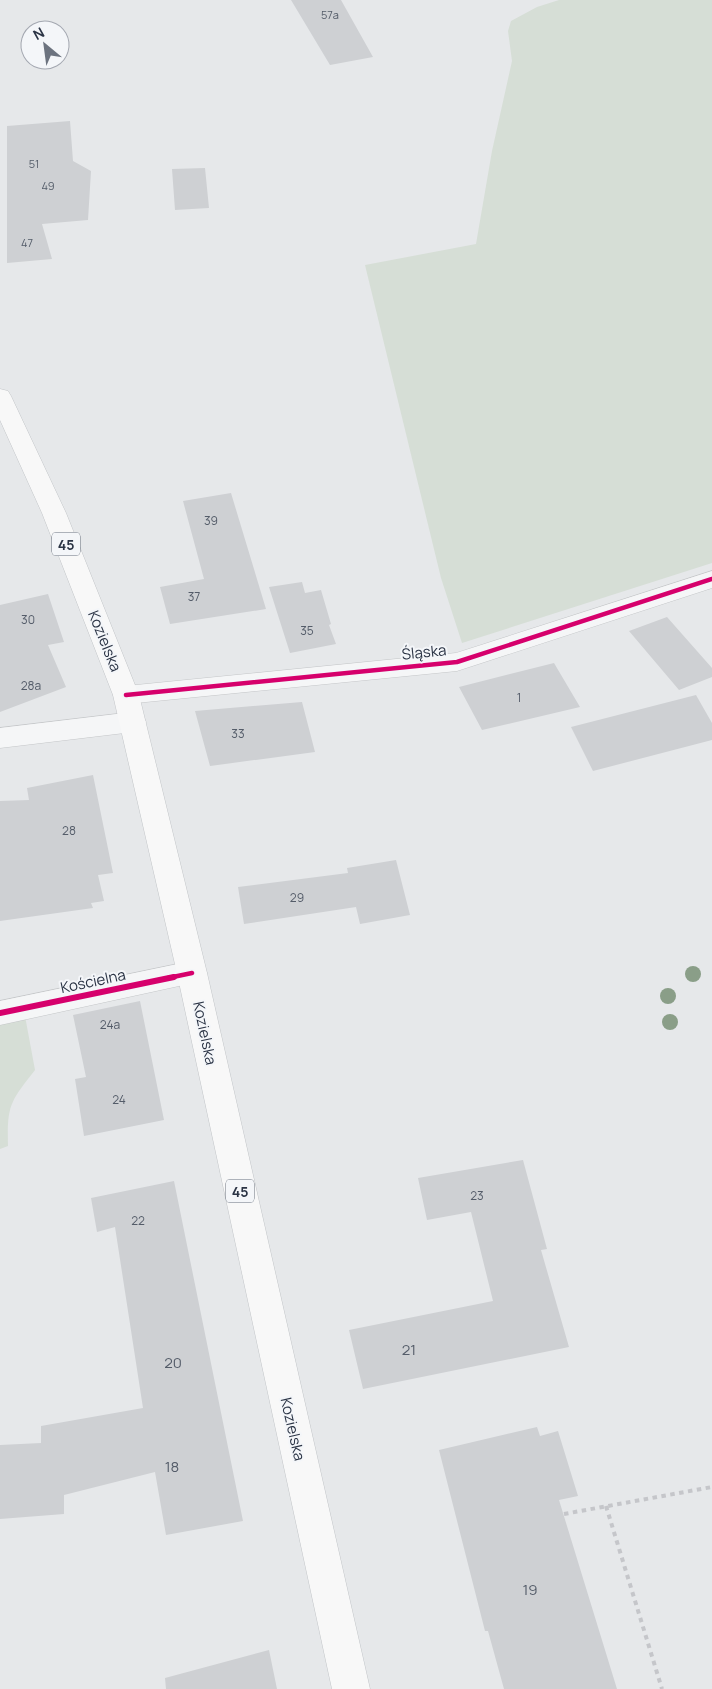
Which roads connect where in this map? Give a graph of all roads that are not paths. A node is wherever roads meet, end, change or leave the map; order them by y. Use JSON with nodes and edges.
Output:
{"nodes":[{"id":1,"x":0,"y":396,"type":"edge"},
{"id":2,"x":712,"y":579,"type":"edge"},
{"id":3,"x":130,"y":708,"type":"junction"},
{"id":4,"x":0,"y":738,"type":"edge"},
{"id":5,"x":192,"y":973,"type":"junction"},
{"id":6,"x":0,"y":1013,"type":"edge"},
{"id":7,"x":351,"y":1689,"type":"edge"}],
"edges":[{"from":1,"to":3,"type":"main road","name":"Kozielska","number":"45"},
{"from":2,"to":3,"type":"street","name":"Śląska"},
{"from":3,"to":4,"type":"street"},
{"from":3,"to":5,"type":"main road","name":"Kozielska","number":"45"},
{"from":5,"to":6,"type":"street","name":"Kościelna"},
{"from":5,"to":7,"type":"main road","name":"Kozielska","number":"45"}]}
